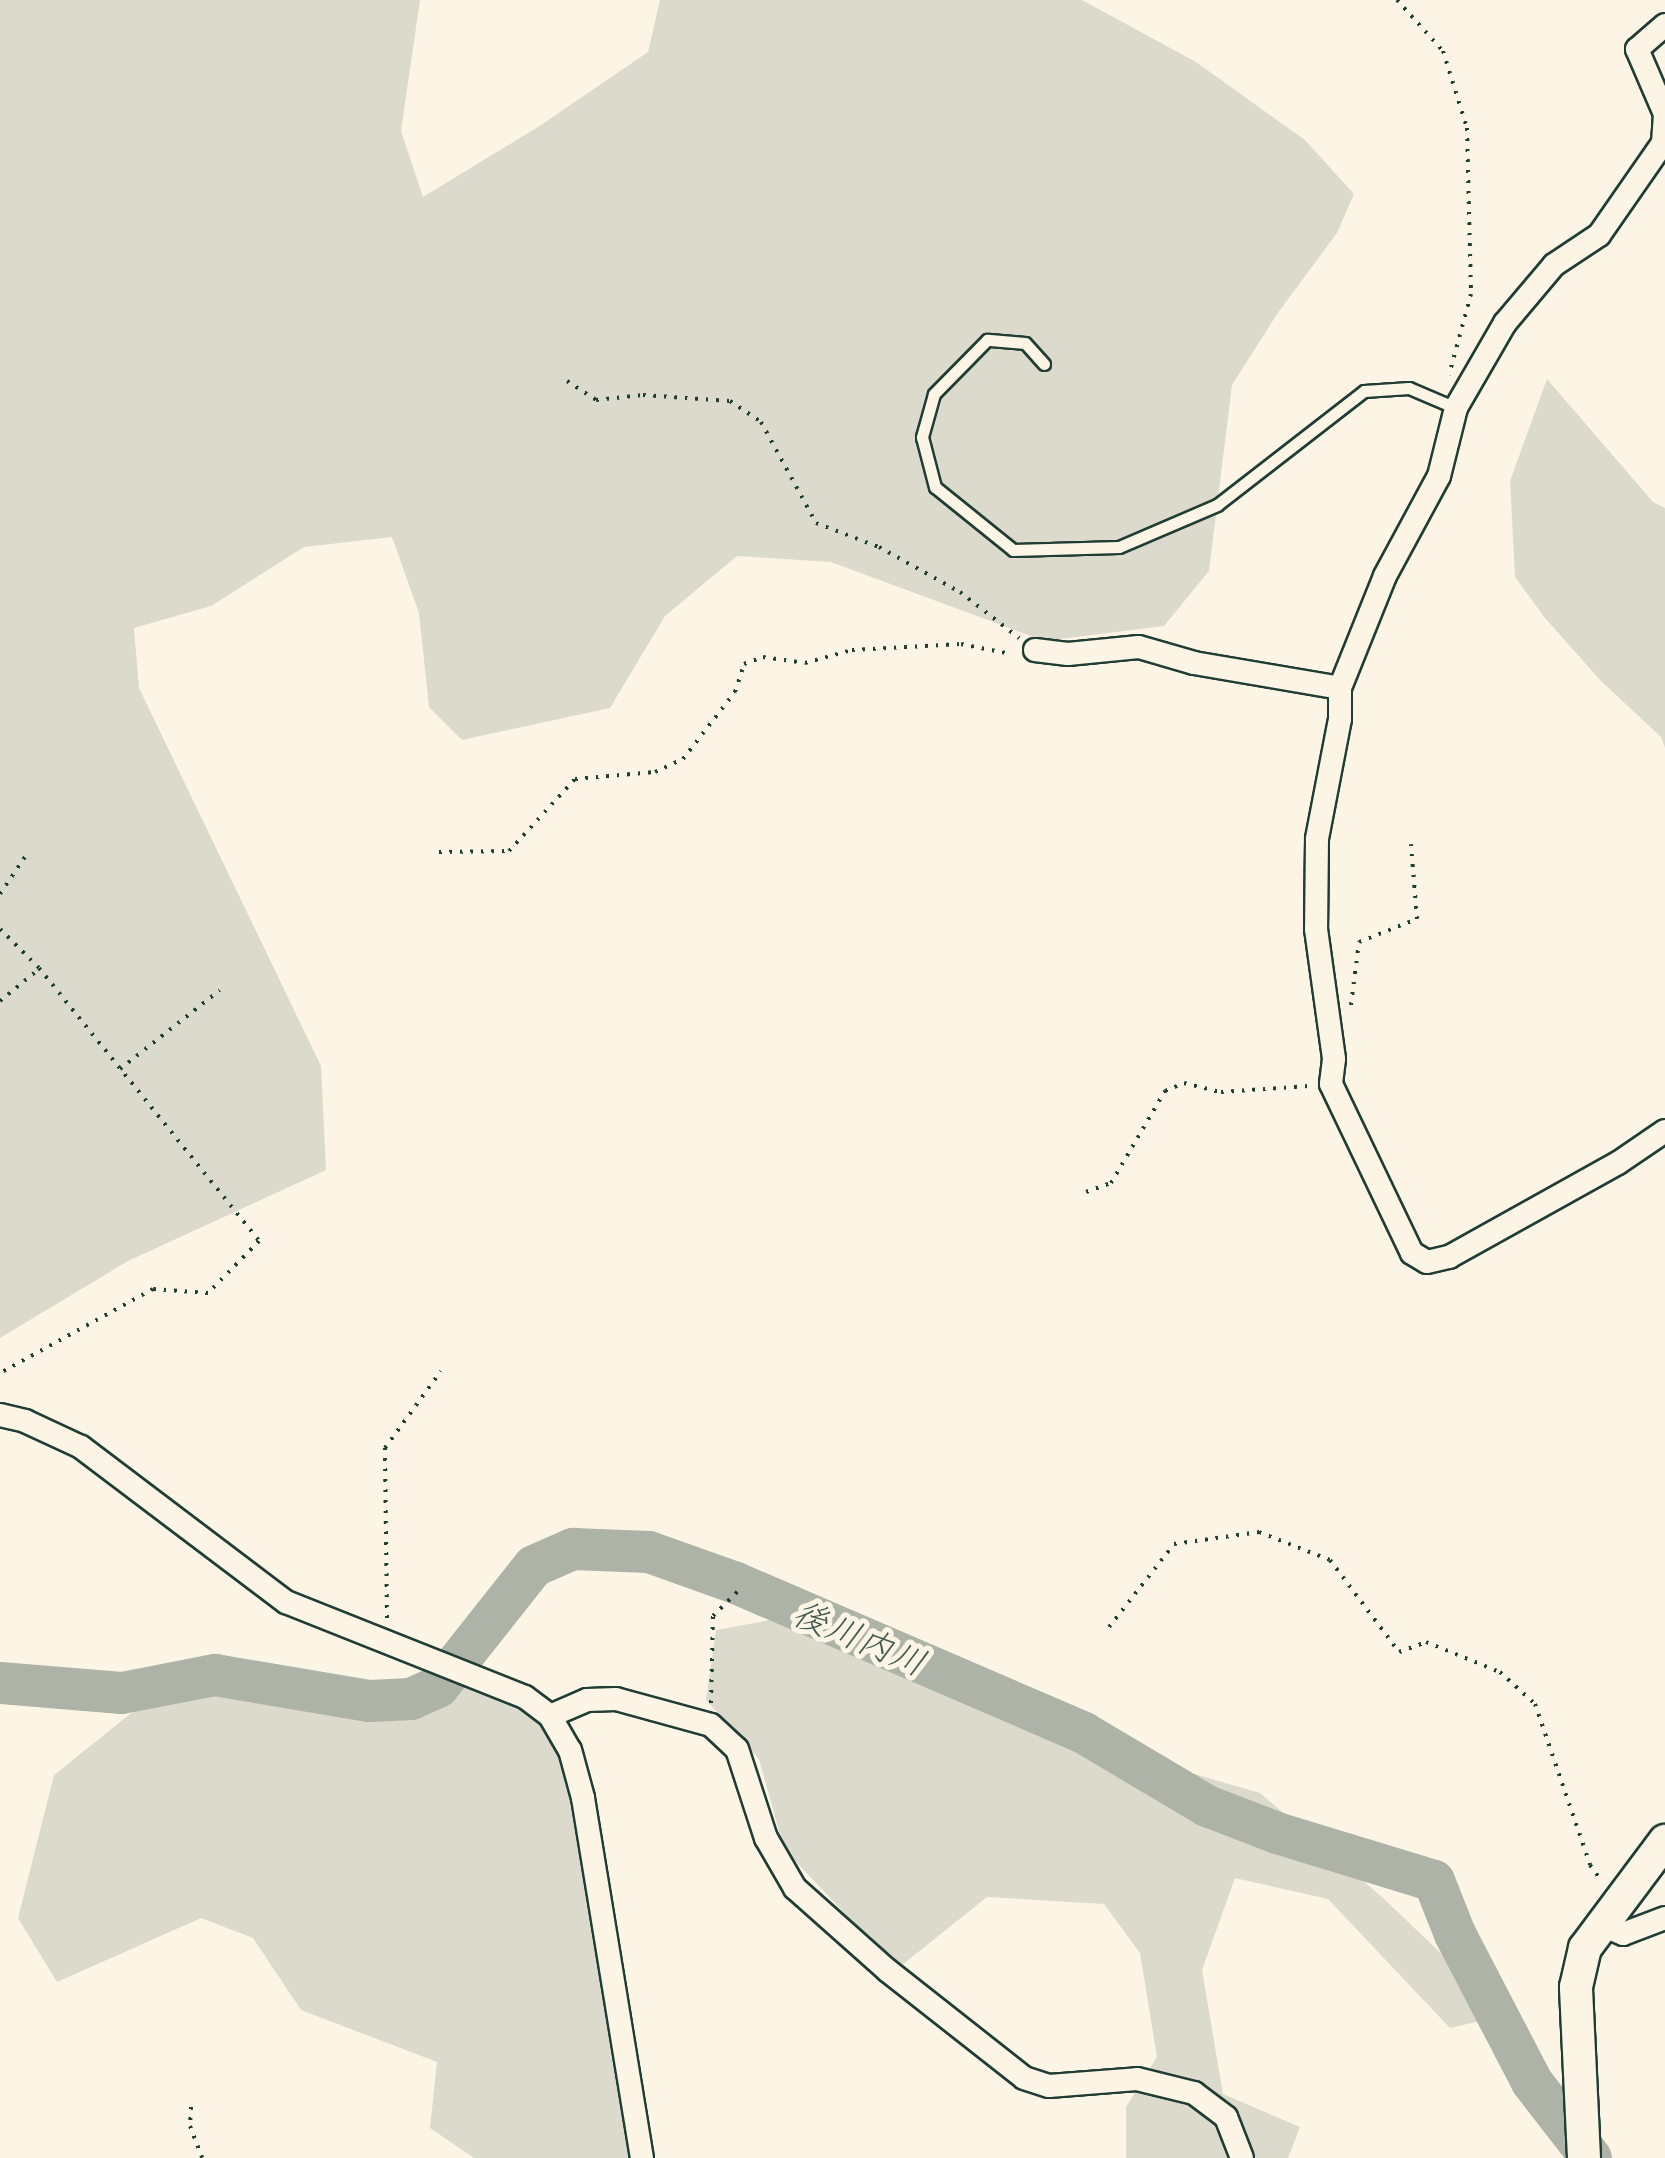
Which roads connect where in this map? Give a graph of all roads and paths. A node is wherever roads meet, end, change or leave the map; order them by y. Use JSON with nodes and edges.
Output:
{"nodes":[{"id":1,"x":1397,"y":0,"type":"edge"},
{"id":2,"x":1665,"y":25,"type":"edge"},
{"id":3,"x":1044,"y":364,"type":"dead end"},
{"id":4,"x":566,"y":381,"type":"dead end"},
{"id":5,"x":1456,"y":408,"type":"junction"},
{"id":6,"x":1035,"y":650,"type":"junction"},
{"id":7,"x":1340,"y":688,"type":"junction"},
{"id":8,"x":1411,"y":844,"type":"dead end"},
{"id":9,"x":439,"y":852,"type":"dead end"},
{"id":10,"x":25,"y":857,"type":"dead end"},
{"id":11,"x":0,"y":894,"type":"edge"},
{"id":12,"x":0,"y":929,"type":"edge"},
{"id":13,"x":39,"y":968,"type":"junction"},
{"id":14,"x":220,"y":990,"type":"dead end"},
{"id":15,"x":0,"y":1000,"type":"edge"},
{"id":16,"x":1350,"y":1021,"type":"dead end"},
{"id":17,"x":120,"y":1070,"type":"junction"},
{"id":18,"x":1331,"y":1084,"type":"junction"},
{"id":19,"x":1665,"y":1131,"type":"edge"},
{"id":20,"x":1086,"y":1192,"type":"dead end"},
{"id":21,"x":440,"y":1371,"type":"dead end"},
{"id":22,"x":0,"y":1372,"type":"edge"},
{"id":23,"x":0,"y":1415,"type":"edge"},
{"id":24,"x":740,"y":1589,"type":"dead end"},
{"id":25,"x":1109,"y":1626,"type":"dead end"},
{"id":26,"x":393,"y":1646,"type":"junction"},
{"id":27,"x":550,"y":1716,"type":"junction"},
{"id":28,"x":710,"y":1725,"type":"junction"},
{"id":29,"x":1665,"y":1840,"type":"edge"},
{"id":30,"x":1610,"y":1915,"type":"junction"},
{"id":31,"x":1665,"y":1918,"type":"edge"},
{"id":32,"x":191,"y":2107,"type":"dead end"},
{"id":33,"x":1584,"y":2150,"type":"edge"},
{"id":34,"x":202,"y":2158,"type":"edge"},
{"id":35,"x":642,"y":2158,"type":"edge"},
{"id":36,"x":1242,"y":2158,"type":"edge"}],
"edges":[{"from":1,"to":5,"type":"path"},
{"from":2,"to":5,"type":"street"},
{"from":3,"to":5,"type":"lane"},
{"from":4,"to":6,"type":"path"},
{"from":5,"to":7,"type":"street"},
{"from":6,"to":7,"type":"street"},
{"from":6,"to":9,"type":"path"},
{"from":7,"to":18,"type":"street"},
{"from":8,"to":16,"type":"path"},
{"from":10,"to":11,"type":"path"},
{"from":12,"to":13,"type":"path"},
{"from":13,"to":15,"type":"path"},
{"from":13,"to":17,"type":"path"},
{"from":14,"to":17,"type":"path"},
{"from":17,"to":22,"type":"path"},
{"from":18,"to":19,"type":"street"},
{"from":18,"to":20,"type":"path"},
{"from":21,"to":26,"type":"path"},
{"from":23,"to":26,"type":"street"},
{"from":24,"to":28,"type":"path"},
{"from":25,"to":30,"type":"path"},
{"from":26,"to":27,"type":"street"},
{"from":27,"to":28,"type":"street"},
{"from":27,"to":35,"type":"street"},
{"from":28,"to":36,"type":"street"},
{"from":29,"to":30,"type":"main road"},
{"from":30,"to":31,"type":"street"},
{"from":30,"to":33,"type":"main road"},
{"from":32,"to":34,"type":"path"}]}
